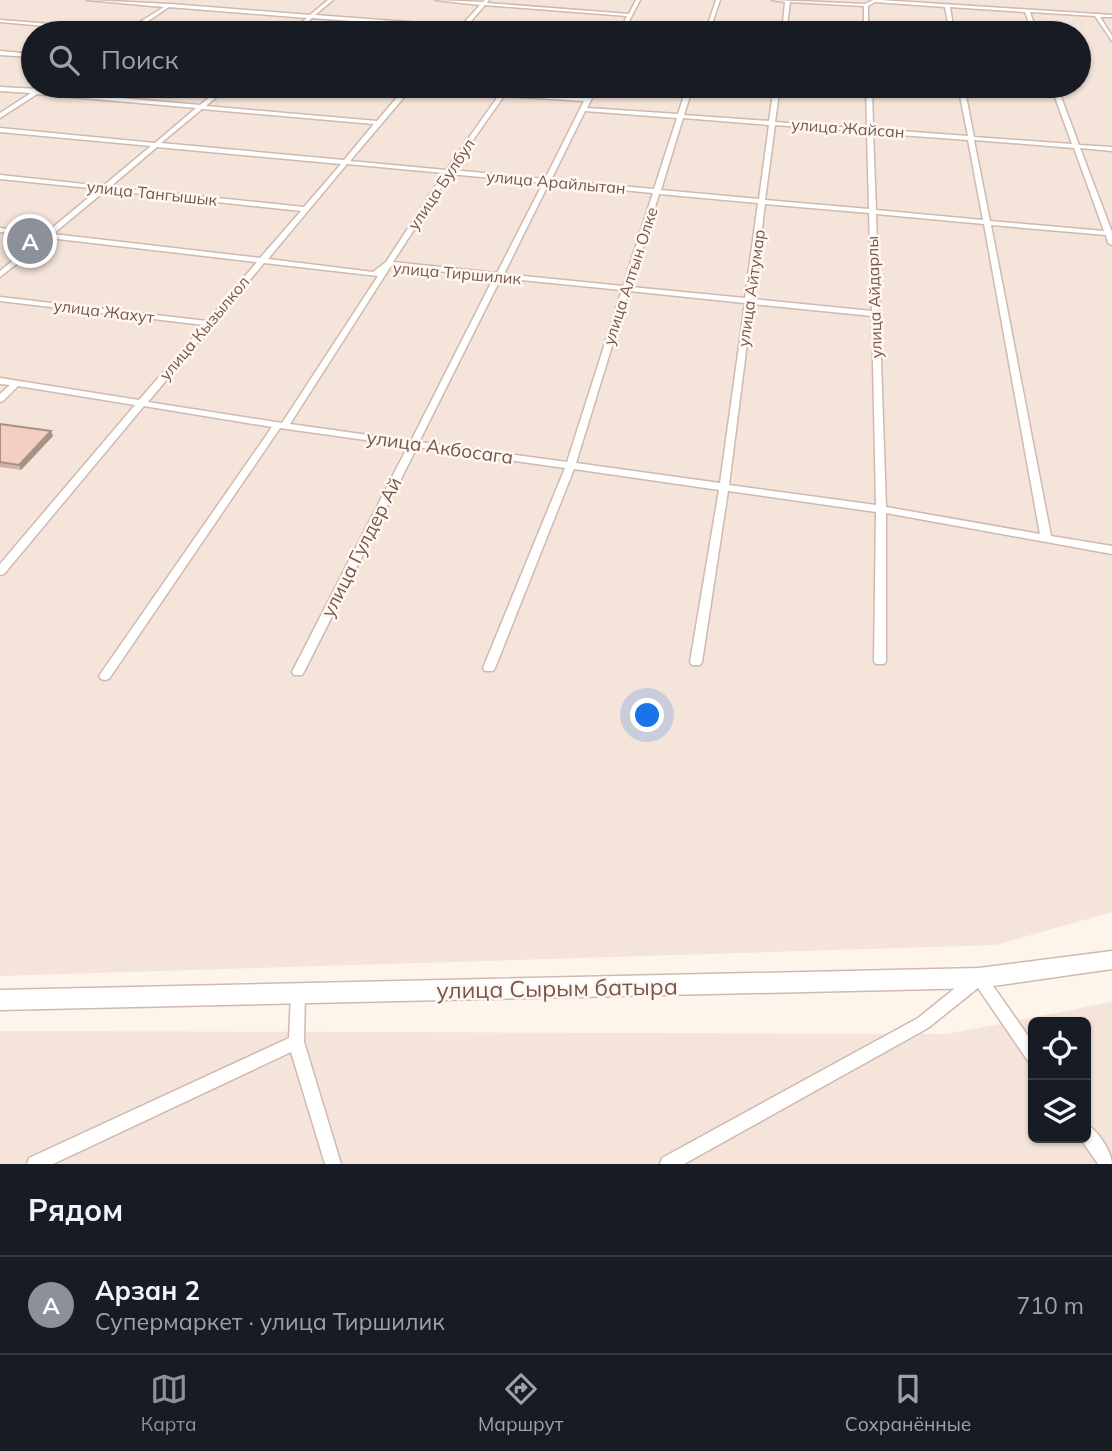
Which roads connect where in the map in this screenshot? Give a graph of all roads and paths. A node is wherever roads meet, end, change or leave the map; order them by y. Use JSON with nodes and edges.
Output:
{"nodes":[{"id":1,"x":89,"y":0,"type":"edge"},
{"id":2,"x":178,"y":0,"type":"edge"},
{"id":3,"x":331,"y":0,"type":"edge"},
{"id":4,"x":437,"y":0,"type":"edge"},
{"id":5,"x":638,"y":0,"type":"edge"},
{"id":6,"x":718,"y":0,"type":"edge"},
{"id":7,"x":774,"y":0,"type":"edge"},
{"id":8,"x":788,"y":0,"type":"edge"},
{"id":9,"x":1043,"y":0,"type":"edge"},
{"id":10,"x":874,"y":1,"type":"edge"},
{"id":11,"x":485,"y":2,"type":"edge"},
{"id":12,"x":866,"y":5,"type":"junction"},
{"id":13,"x":947,"y":5,"type":"junction"},
{"id":14,"x":169,"y":6,"type":"junction"},
{"id":15,"x":1027,"y":11,"type":"junction"},
{"id":16,"x":1044,"y":12,"type":"junction"},
{"id":17,"x":629,"y":15,"type":"junction"},
{"id":18,"x":1097,"y":15,"type":"junction"},
{"id":19,"x":1112,"y":16,"type":"edge"},
{"id":20,"x":311,"y":17,"type":"junction"},
{"id":21,"x":0,"y":20,"type":"edge"},
{"id":22,"x":146,"y":21,"type":"edge"},
{"id":23,"x":306,"y":21,"type":"edge"},
{"id":24,"x":366,"y":21,"type":"edge"},
{"id":25,"x":467,"y":21,"type":"edge"},
{"id":26,"x":626,"y":21,"type":"edge"},
{"id":27,"x":711,"y":21,"type":"edge"},
{"id":28,"x":785,"y":21,"type":"edge"},
{"id":29,"x":866,"y":21,"type":"edge"},
{"id":30,"x":950,"y":21,"type":"edge"},
{"id":31,"x":1031,"y":21,"type":"edge"},
{"id":32,"x":21,"y":22,"type":"edge"},
{"id":33,"x":1112,"y":40,"type":"edge"},
{"id":34,"x":0,"y":53,"type":"edge"},
{"id":35,"x":21,"y":55,"type":"edge"},
{"id":36,"x":0,"y":89,"type":"edge"},
{"id":37,"x":21,"y":91,"type":"edge"},
{"id":38,"x":27,"y":98,"type":"edge"},
{"id":39,"x":106,"y":98,"type":"edge"},
{"id":40,"x":210,"y":98,"type":"edge"},
{"id":41,"x":399,"y":98,"type":"edge"},
{"id":42,"x":500,"y":98,"type":"edge"},
{"id":43,"x":560,"y":98,"type":"edge"},
{"id":44,"x":686,"y":98,"type":"edge"},
{"id":45,"x":775,"y":98,"type":"edge"},
{"id":46,"x":870,"y":98,"type":"edge"},
{"id":47,"x":963,"y":98,"type":"edge"},
{"id":48,"x":1059,"y":98,"type":"edge"},
{"id":49,"x":588,"y":100,"type":"joint"},
{"id":50,"x":199,"y":106,"type":"junction"},
{"id":51,"x":583,"y":108,"type":"junction"},
{"id":52,"x":0,"y":116,"type":"edge"},
{"id":53,"x":681,"y":116,"type":"junction"},
{"id":54,"x":379,"y":123,"type":"junction"},
{"id":55,"x":772,"y":123,"type":"junction"},
{"id":56,"x":0,"y":130,"type":"edge"},
{"id":57,"x":871,"y":130,"type":"junction"},
{"id":58,"x":970,"y":137,"type":"junction"},
{"id":59,"x":157,"y":145,"type":"junction"},
{"id":60,"x":1077,"y":147,"type":"junction"},
{"id":61,"x":1112,"y":149,"type":"edge"},
{"id":62,"x":344,"y":163,"type":"junction"},
{"id":63,"x":448,"y":172,"type":"junction"},
{"id":64,"x":0,"y":177,"type":"edge"},
{"id":65,"x":547,"y":181,"type":"junction"},
{"id":66,"x":103,"y":188,"type":"junction"},
{"id":67,"x":657,"y":191,"type":"junction"},
{"id":68,"x":762,"y":200,"type":"junction"},
{"id":69,"x":305,"y":209,"type":"junction"},
{"id":70,"x":872,"y":214,"type":"junction"},
{"id":71,"x":985,"y":222,"type":"junction"},
{"id":72,"x":0,"y":230,"type":"edge"},
{"id":73,"x":1110,"y":234,"type":"edge"},
{"id":74,"x":46,"y":236,"type":"junction"},
{"id":75,"x":1112,"y":243,"type":"edge"},
{"id":76,"x":258,"y":263,"type":"junction"},
{"id":77,"x":388,"y":264,"type":"junction"},
{"id":78,"x":0,"y":275,"type":"edge"},
{"id":79,"x":499,"y":275,"type":"junction"},
{"id":80,"x":626,"y":289,"type":"junction"},
{"id":81,"x":0,"y":299,"type":"edge"},
{"id":82,"x":749,"y":301,"type":"junction"},
{"id":83,"x":875,"y":314,"type":"junction"},
{"id":84,"x":208,"y":323,"type":"junction"},
{"id":85,"x":0,"y":382,"type":"edge"},
{"id":86,"x":16,"y":384,"type":"junction"},
{"id":87,"x":0,"y":399,"type":"edge"},
{"id":88,"x":143,"y":402,"type":"junction"},
{"id":89,"x":282,"y":425,"type":"junction"},
{"id":90,"x":414,"y":442,"type":"junction"},
{"id":91,"x":570,"y":467,"type":"junction"},
{"id":92,"x":724,"y":489,"type":"junction"},
{"id":93,"x":881,"y":509,"type":"junction"},
{"id":94,"x":1046,"y":537,"type":"junction"},
{"id":95,"x":1112,"y":550,"type":"edge"},
{"id":96,"x":0,"y":571,"type":"edge"},
{"id":97,"x":880,"y":661,"type":"dead end"},
{"id":98,"x":696,"y":662,"type":"dead end"},
{"id":99,"x":489,"y":668,"type":"dead end"},
{"id":100,"x":298,"y":672,"type":"dead end"},
{"id":101,"x":105,"y":676,"type":"dead end"},
{"id":102,"x":1112,"y":960,"type":"edge"},
{"id":103,"x":979,"y":978,"type":"junction"},
{"id":104,"x":298,"y":994,"type":"junction"},
{"id":105,"x":0,"y":1000,"type":"edge"},
{"id":106,"x":296,"y":1042,"type":"junction"},
{"id":107,"x":1028,"y":1049,"type":"edge"},
{"id":108,"x":1091,"y":1139,"type":"edge"},
{"id":109,"x":35,"y":1164,"type":"edge"},
{"id":110,"x":333,"y":1164,"type":"edge"},
{"id":111,"x":668,"y":1164,"type":"edge"},
{"id":112,"x":1108,"y":1164,"type":"edge"}],
"edges":[{"from":1,"to":14,"type":"street"},
{"from":2,"to":14,"type":"street"},
{"from":3,"to":20,"type":"street"},
{"from":4,"to":11,"type":"street"},
{"from":5,"to":17,"type":"street"},
{"from":6,"to":27,"type":"street"},
{"from":7,"to":8,"type":"street"},
{"from":8,"to":12,"type":"street"},
{"from":8,"to":28,"type":"street"},
{"from":9,"to":16,"type":"street"},
{"from":10,"to":12,"type":"street"},
{"from":10,"to":13,"type":"street"},
{"from":11,"to":17,"type":"street"},
{"from":11,"to":25,"type":"street"},
{"from":12,"to":29,"type":"street"},
{"from":13,"to":15,"type":"street"},
{"from":13,"to":30,"type":"street"},
{"from":14,"to":20,"type":"street"},
{"from":14,"to":22,"type":"street"},
{"from":15,"to":16,"type":"street"},
{"from":15,"to":31,"type":"street"},
{"from":16,"to":18,"type":"street"},
{"from":17,"to":26,"type":"street"},
{"from":18,"to":19,"type":"street"},
{"from":18,"to":33,"type":"street"},
{"from":20,"to":23,"type":"street"},
{"from":20,"to":24,"type":"street"},
{"from":21,"to":32,"type":"street"},
{"from":34,"to":35,"type":"street"},
{"from":36,"to":37,"type":"street"},
{"from":38,"to":52,"type":"street"},
{"from":39,"to":50,"type":"street"},
{"from":40,"to":50,"type":"street"},
{"from":41,"to":54,"type":"street","name":"улица Кызылкол"},
{"from":42,"to":63,"type":"street","name":"улица Булбул"},
{"from":43,"to":49,"type":"street"},
{"from":44,"to":53,"type":"street","name":"улица Алтын Олке"},
{"from":45,"to":55,"type":"street","name":"улица Айтумар"},
{"from":46,"to":57,"type":"street","name":"улица Айдарлы"},
{"from":47,"to":58,"type":"street"},
{"from":48,"to":60,"type":"street"},
{"from":49,"to":51,"type":"street","name":"улица Гулдер Ай"},
{"from":50,"to":54,"type":"street"},
{"from":50,"to":59,"type":"street"},
{"from":51,"to":53,"type":"street","name":"улица Жайсан"},
{"from":51,"to":65,"type":"street","name":"улица Гулдер Ай"},
{"from":53,"to":55,"type":"street","name":"улица Жайсан"},
{"from":53,"to":67,"type":"street","name":"улица Алтын Олке"},
{"from":54,"to":62,"type":"street","name":"улица Кызылкол"},
{"from":55,"to":57,"type":"street","name":"улица Жайсан"},
{"from":55,"to":68,"type":"street","name":"улица Айтумар"},
{"from":56,"to":59,"type":"street","name":"улица Арайлытан"},
{"from":57,"to":58,"type":"street","name":"улица Жайсан"},
{"from":57,"to":70,"type":"street","name":"улица Айдарлы"},
{"from":58,"to":60,"type":"street","name":"улица Жайсан"},
{"from":58,"to":71,"type":"street"},
{"from":59,"to":62,"type":"street","name":"улица Арайлытан"},
{"from":59,"to":66,"type":"street"},
{"from":60,"to":61,"type":"street","name":"улица Жайсан"},
{"from":60,"to":73,"type":"street"},
{"from":62,"to":63,"type":"street","name":"улица Арайлытан"},
{"from":62,"to":69,"type":"street","name":"улица Кызылкол"},
{"from":63,"to":65,"type":"street","name":"улица Арайлытан"},
{"from":63,"to":77,"type":"street","name":"улица Булбул"},
{"from":64,"to":66,"type":"street","name":"улица Тангышык"},
{"from":65,"to":67,"type":"street","name":"улица Арайлытан"},
{"from":65,"to":79,"type":"street","name":"улица Гулдер Ай"},
{"from":66,"to":69,"type":"street","name":"улица Тангышык"},
{"from":66,"to":74,"type":"street"},
{"from":67,"to":68,"type":"street","name":"улица Арайлытан"},
{"from":67,"to":80,"type":"street","name":"улица Алтын Олке"},
{"from":68,"to":70,"type":"street","name":"улица Арайлытан"},
{"from":68,"to":82,"type":"street","name":"улица Айтумар"},
{"from":69,"to":76,"type":"street","name":"улица Кызылкол"},
{"from":70,"to":71,"type":"street","name":"улица Арайлытан"},
{"from":70,"to":83,"type":"street","name":"улица Айдарлы"},
{"from":71,"to":73,"type":"street","name":"улица Арайлытан"},
{"from":71,"to":94,"type":"street"},
{"from":72,"to":74,"type":"street","name":"улица Тиршилик"},
{"from":73,"to":75,"type":"street"},
{"from":74,"to":76,"type":"street","name":"улица Тиршилик"},
{"from":74,"to":78,"type":"street"},
{"from":76,"to":77,"type":"street","name":"улица Тиршилик"},
{"from":76,"to":84,"type":"street","name":"улица Кызылкол"},
{"from":77,"to":79,"type":"street","name":"улица Тиршилик"},
{"from":77,"to":89,"type":"street","name":"улица Булбул"},
{"from":79,"to":80,"type":"street","name":"улица Тиршилик"},
{"from":79,"to":90,"type":"street","name":"улица Гулдер Ай"},
{"from":80,"to":82,"type":"street","name":"улица Тиршилик"},
{"from":80,"to":91,"type":"street","name":"улица Алтын Олке"},
{"from":81,"to":84,"type":"street","name":"улица Жахут"},
{"from":82,"to":83,"type":"street","name":"улица Тиршилик"},
{"from":82,"to":92,"type":"street","name":"улица Айтумар"},
{"from":83,"to":93,"type":"street","name":"улица Айдарлы"},
{"from":84,"to":88,"type":"street","name":"улица Кызылкол"},
{"from":85,"to":86,"type":"street","name":"улица Акбосага"},
{"from":86,"to":87,"type":"street"},
{"from":86,"to":88,"type":"street","name":"улица Акбосага"},
{"from":88,"to":89,"type":"street","name":"улица Акбосага"},
{"from":88,"to":96,"type":"street","name":"улица Кызылкол"},
{"from":89,"to":90,"type":"street","name":"улица Акбосага"},
{"from":89,"to":101,"type":"street","name":"улица Булбул"},
{"from":90,"to":91,"type":"street","name":"улица Акбосага"},
{"from":90,"to":100,"type":"street","name":"улица Гулдер Ай"},
{"from":91,"to":92,"type":"street","name":"улица Акбосага"},
{"from":91,"to":99,"type":"street","name":"улица Алтын Олке"},
{"from":92,"to":93,"type":"street","name":"улица Акбосага"},
{"from":92,"to":98,"type":"street","name":"улица Айтумар"},
{"from":93,"to":94,"type":"street","name":"улица Акбосага"},
{"from":93,"to":97,"type":"street","name":"улица Айдарлы"},
{"from":94,"to":95,"type":"street","name":"улица Акбосага"},
{"from":102,"to":103,"type":"street","name":"улица Сырым батыра"},
{"from":103,"to":104,"type":"street","name":"улица Сырым батыра"},
{"from":103,"to":107,"type":"street"},
{"from":103,"to":111,"type":"street"},
{"from":104,"to":105,"type":"street","name":"улица Сырым батыра"},
{"from":104,"to":106,"type":"street"},
{"from":106,"to":109,"type":"street"},
{"from":106,"to":110,"type":"street"},
{"from":108,"to":112,"type":"street"}]}
